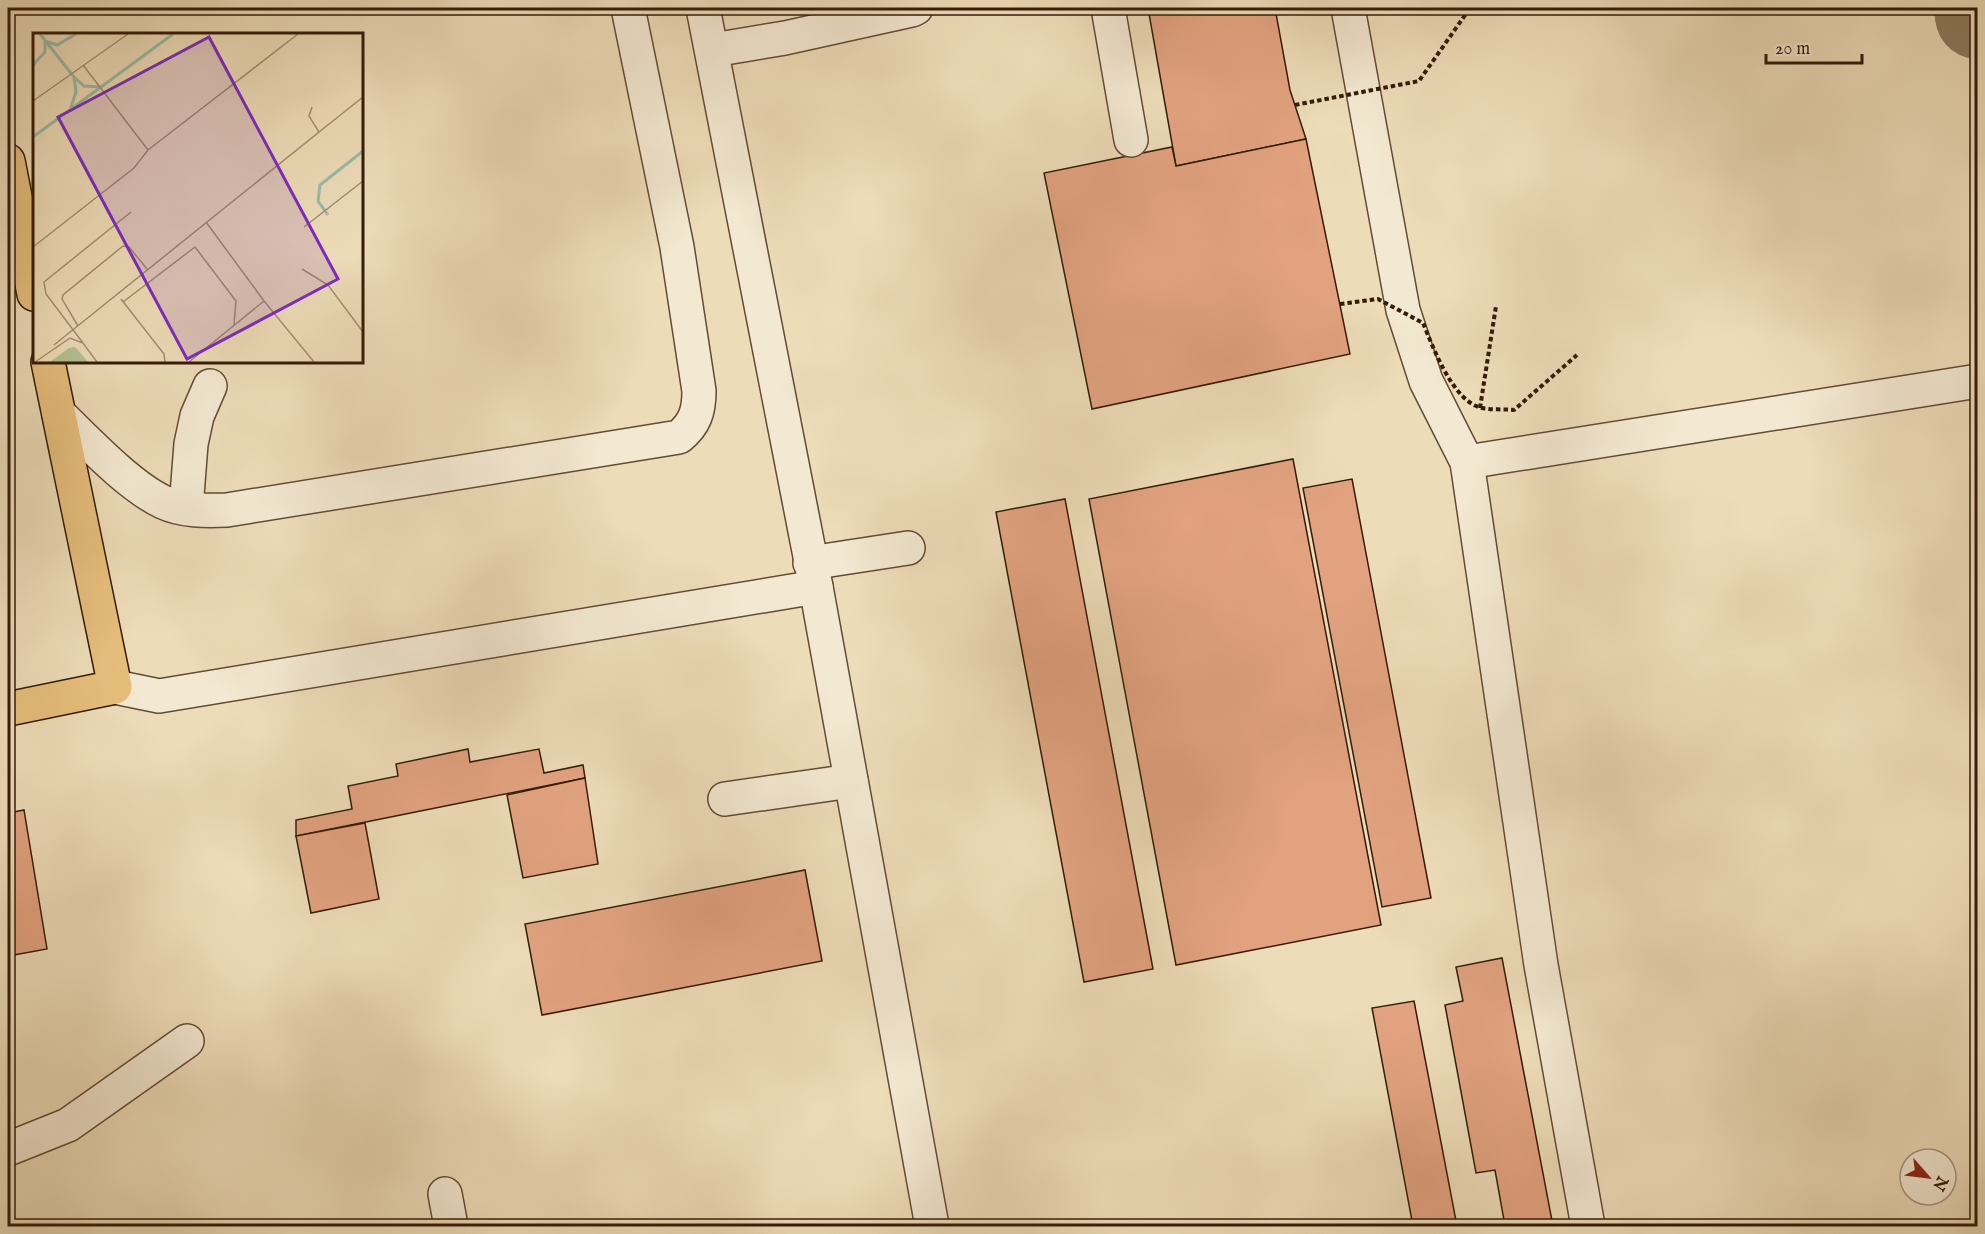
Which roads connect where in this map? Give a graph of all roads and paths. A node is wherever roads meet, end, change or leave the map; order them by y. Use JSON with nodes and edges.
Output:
{"nodes":[{"id":1,"x":628,"y":8,"type":"edge"},
{"id":2,"x":703,"y":8,"type":"edge"},
{"id":3,"x":916,"y":8,"type":"edge"},
{"id":4,"x":1108,"y":8,"type":"edge"},
{"id":5,"x":1348,"y":8,"type":"edge"},
{"id":6,"x":1470,"y":8,"type":"edge"},
{"id":7,"x":712,"y":50,"type":"junction"},
{"id":8,"x":1295,"y":105,"type":"dead end"},
{"id":9,"x":1131,"y":140,"type":"dead end"},
{"id":10,"x":8,"y":161,"type":"edge"},
{"id":11,"x":33,"y":289,"type":"edge"},
{"id":12,"x":1341,"y":304,"type":"dead end"},
{"id":13,"x":1496,"y":306,"type":"dead end"},
{"id":14,"x":1577,"y":355,"type":"dead end"},
{"id":15,"x":48,"y":363,"type":"edge"},
{"id":16,"x":1977,"y":381,"type":"edge"},
{"id":17,"x":210,"y":386,"type":"dead end"},
{"id":18,"x":1480,"y":408,"type":"junction"},
{"id":19,"x":59,"y":414,"type":"junction"},
{"id":20,"x":1467,"y":462,"type":"junction"},
{"id":21,"x":186,"y":508,"type":"junction"},
{"id":22,"x":908,"y":548,"type":"dead end"},
{"id":23,"x":813,"y":575,"type":"junction"},
{"id":24,"x":115,"y":687,"type":"junction"},
{"id":25,"x":8,"y":708,"type":"edge"},
{"id":26,"x":851,"y":781,"type":"junction"},
{"id":27,"x":725,"y":799,"type":"dead end"},
{"id":28,"x":187,"y":1041,"type":"dead end"},
{"id":29,"x":8,"y":1149,"type":"edge"},
{"id":30,"x":445,"y":1194,"type":"dead end"},
{"id":31,"x":451,"y":1227,"type":"edge"},
{"id":32,"x":932,"y":1227,"type":"edge"},
{"id":33,"x":1588,"y":1227,"type":"edge"}],
"edges":[{"from":1,"to":21,"type":"lane"},
{"from":2,"to":7,"type":"lane"},
{"from":3,"to":7,"type":"lane"},
{"from":4,"to":9,"type":"lane"},
{"from":5,"to":20,"type":"lane"},
{"from":6,"to":8,"type":"path","bridge":true},
{"from":7,"to":23,"type":"lane"},
{"from":10,"to":11,"type":"main road"},
{"from":12,"to":18,"type":"path","bridge":true},
{"from":13,"to":18,"type":"path"},
{"from":14,"to":18,"type":"path","bridge":true},
{"from":15,"to":19,"type":"main road"},
{"from":16,"to":20,"type":"lane"},
{"from":17,"to":21,"type":"lane"},
{"from":19,"to":21,"type":"lane"},
{"from":19,"to":24,"type":"main road"},
{"from":20,"to":33,"type":"lane"},
{"from":22,"to":23,"type":"lane"},
{"from":23,"to":24,"type":"lane"},
{"from":23,"to":26,"type":"lane"},
{"from":24,"to":25,"type":"main road"},
{"from":26,"to":27,"type":"lane"},
{"from":26,"to":32,"type":"lane"},
{"from":28,"to":29,"type":"lane"},
{"from":30,"to":31,"type":"lane"}]}
